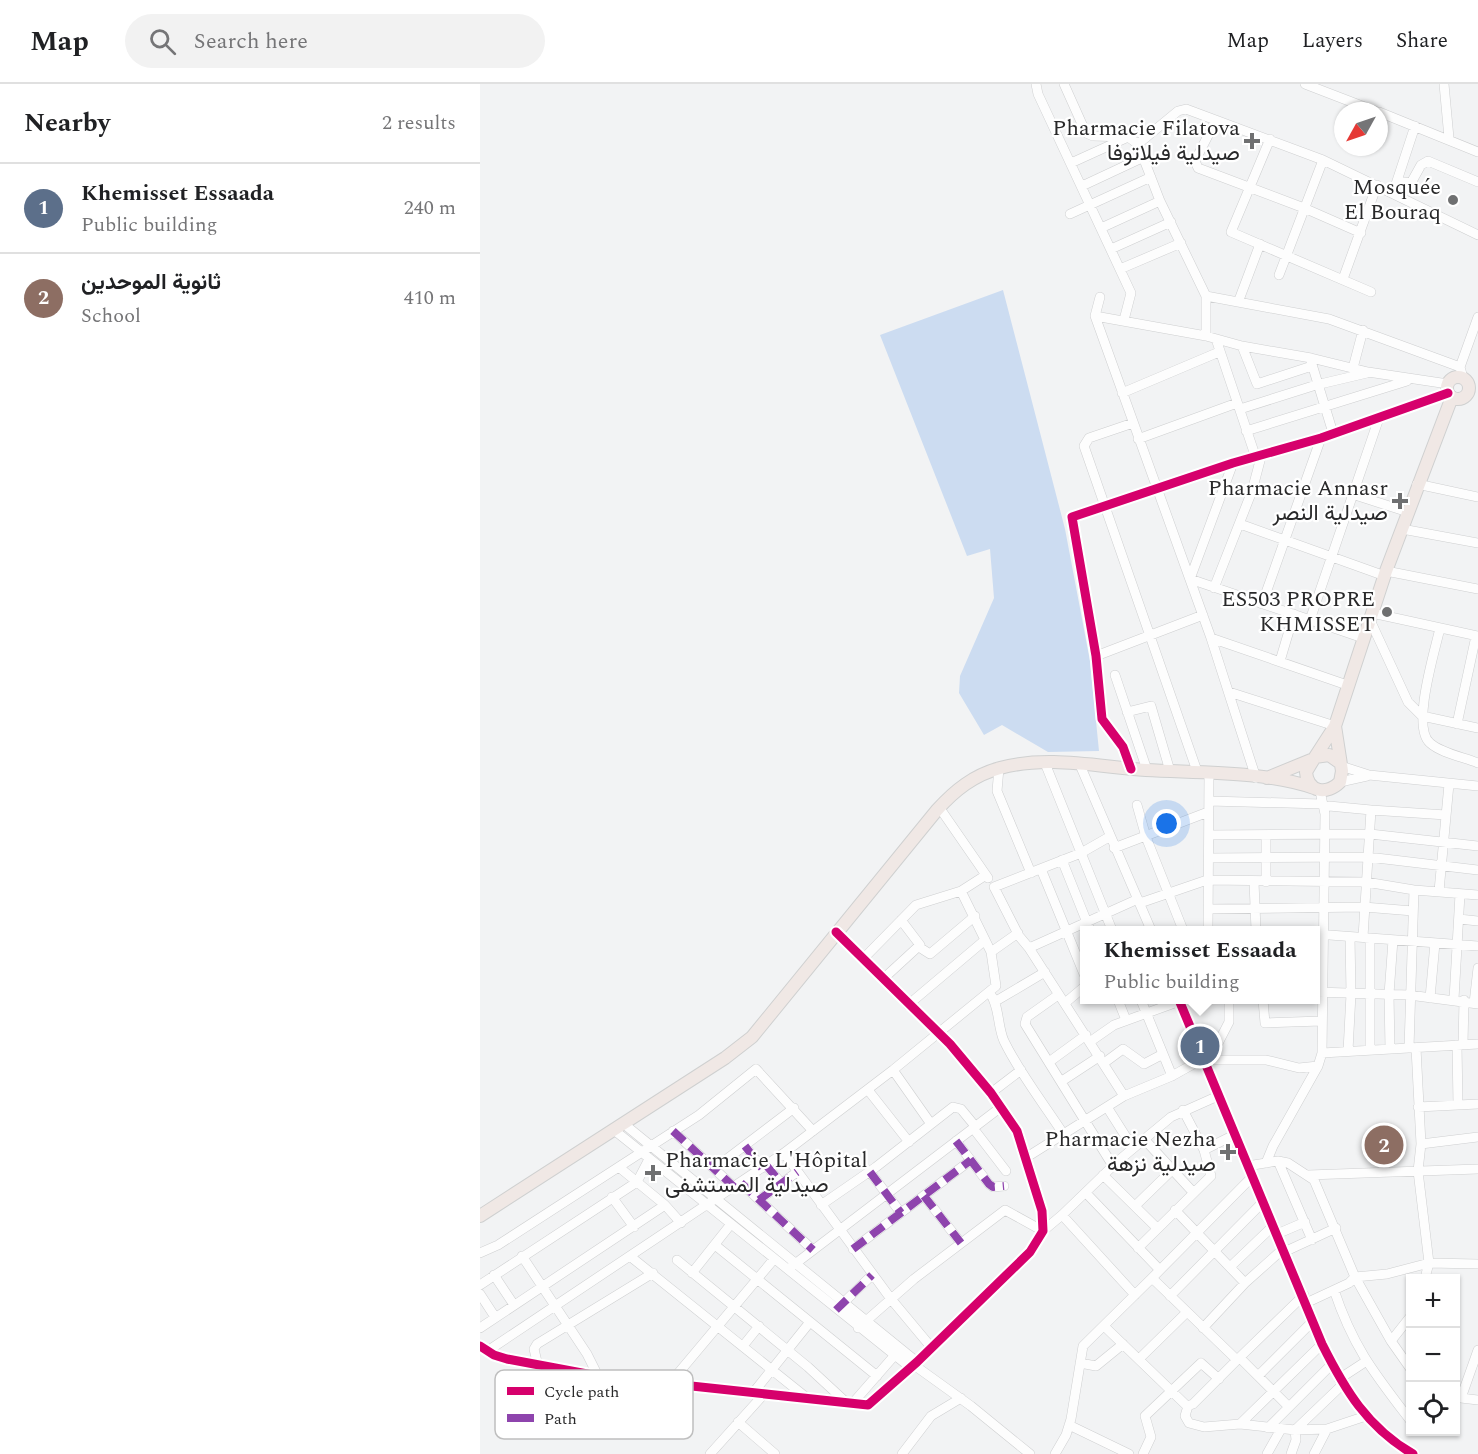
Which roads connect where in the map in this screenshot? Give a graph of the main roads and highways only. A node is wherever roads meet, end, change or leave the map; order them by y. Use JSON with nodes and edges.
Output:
{"nodes":[{"id":1,"x":1467,"y":378,"type":"edge"},
{"id":2,"x":1449,"y":391,"type":"junction"},
{"id":3,"x":1472,"y":397,"type":"edge"},
{"id":4,"x":1335,"y":726,"type":"junction"},
{"id":5,"x":1313,"y":758,"type":"junction"},
{"id":6,"x":1340,"y":764,"type":"junction"},
{"id":7,"x":1259,"y":779,"type":"junction"},
{"id":8,"x":1317,"y":789,"type":"junction"},
{"id":9,"x":480,"y":1216,"type":"edge"}],
"edges":[{"from":1,"to":2,"type":"main road"},
{"from":1,"to":3,"type":"main road"},
{"from":2,"to":3,"type":"main road"},
{"from":2,"to":4,"type":"main road"},
{"from":4,"to":5,"type":"main road"},
{"from":4,"to":6,"type":"main road"},
{"from":5,"to":6,"type":"main road"},
{"from":5,"to":7,"type":"main road"},
{"from":5,"to":8,"type":"main road"},
{"from":6,"to":8,"type":"main road"},
{"from":7,"to":8,"type":"main road"},
{"from":7,"to":9,"type":"main road"}]}
